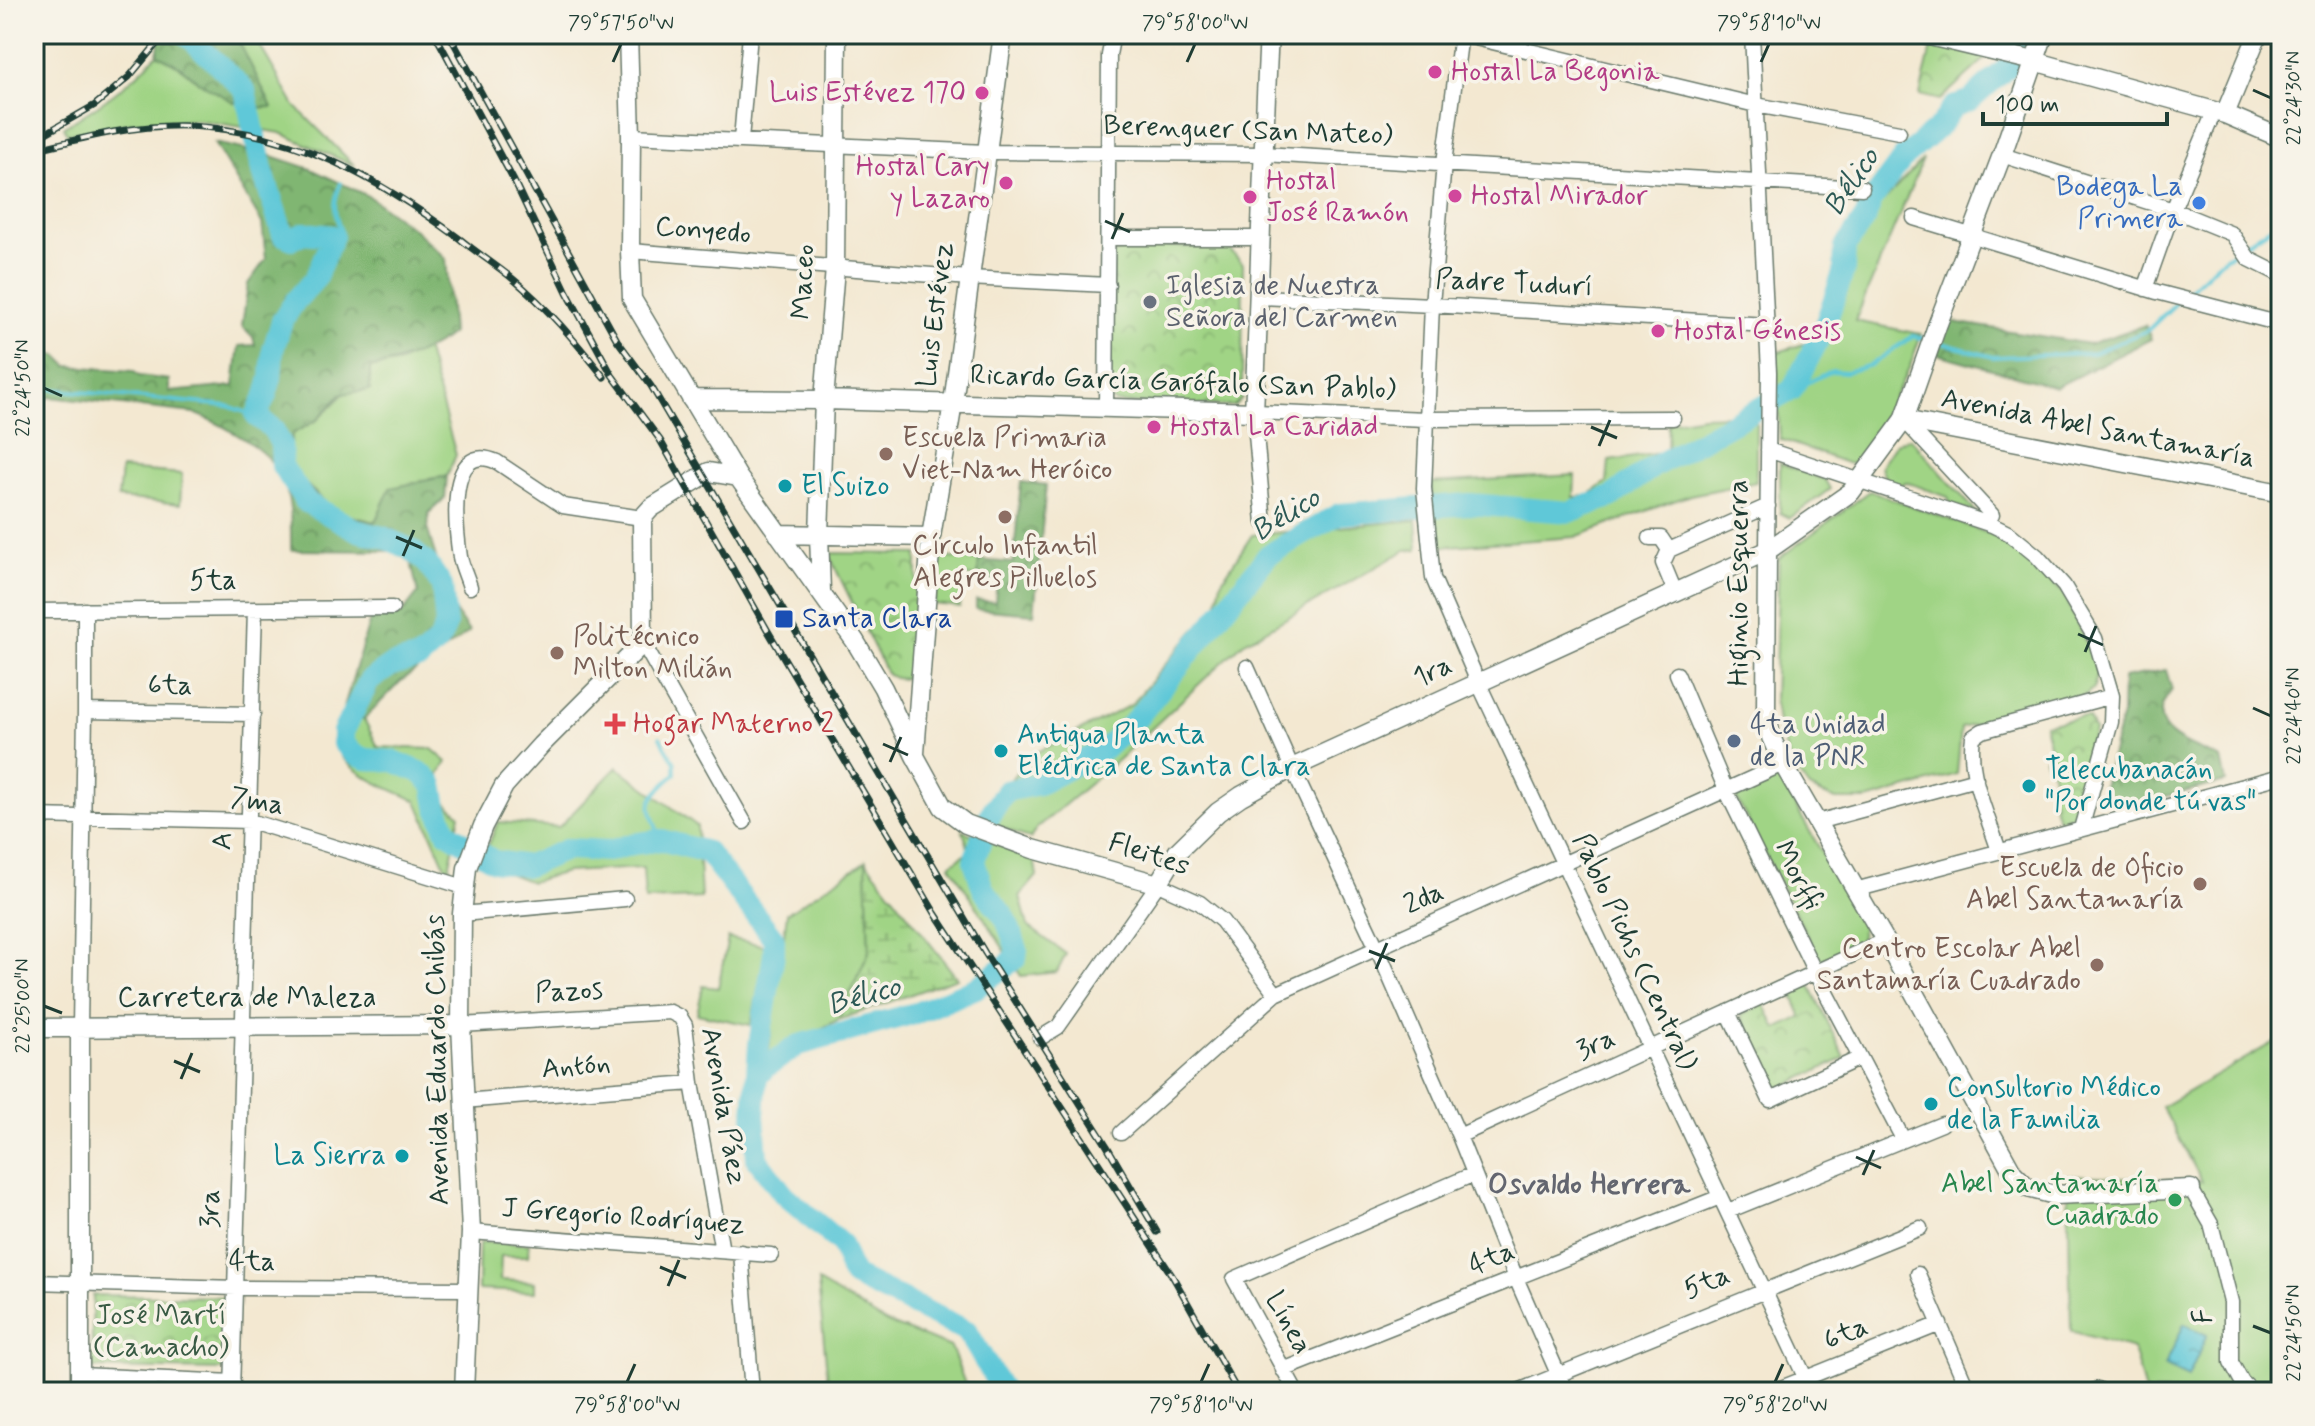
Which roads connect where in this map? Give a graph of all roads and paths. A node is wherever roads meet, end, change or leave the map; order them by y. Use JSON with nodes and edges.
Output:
{"nodes":[{"id":1,"x":628,"y":34,"type":"edge"},
{"id":2,"x":750,"y":34,"type":"edge"},
{"id":3,"x":837,"y":34,"type":"edge"},
{"id":4,"x":1003,"y":34,"type":"edge"},
{"id":5,"x":1113,"y":34,"type":"edge"},
{"id":6,"x":1269,"y":34,"type":"edge"},
{"id":7,"x":1460,"y":34,"type":"edge"},
{"id":8,"x":1752,"y":34,"type":"edge"},
{"id":9,"x":1921,"y":34,"type":"edge"},
{"id":10,"x":2044,"y":34,"type":"edge"},
{"id":11,"x":2258,"y":34,"type":"edge"},
{"id":12,"x":2030,"y":60,"type":"junction"},
{"id":13,"x":1756,"y":105,"type":"junction"},
{"id":14,"x":2220,"y":113,"type":"junction"},
{"id":15,"x":1899,"y":132,"type":"dead end"},
{"id":16,"x":631,"y":136,"type":"junction"},
{"id":17,"x":2281,"y":138,"type":"edge"},
{"id":18,"x":741,"y":140,"type":"junction"},
{"id":19,"x":835,"y":146,"type":"junction"},
{"id":20,"x":986,"y":152,"type":"junction"},
{"id":21,"x":1109,"y":153,"type":"junction"},
{"id":22,"x":1263,"y":154,"type":"junction"},
{"id":23,"x":2002,"y":155,"type":"junction"},
{"id":24,"x":1444,"y":163,"type":"junction"},
{"id":25,"x":1759,"y":182,"type":"junction"},
{"id":26,"x":1862,"y":188,"type":"dead end"},
{"id":27,"x":2173,"y":210,"type":"junction"},
{"id":28,"x":1914,"y":218,"type":"dead end"},
{"id":29,"x":1971,"y":235,"type":"junction"},
{"id":30,"x":1109,"y":238,"type":"junction"},
{"id":31,"x":1262,"y":238,"type":"junction"},
{"id":32,"x":630,"y":251,"type":"junction"},
{"id":33,"x":835,"y":268,"type":"junction"},
{"id":34,"x":2281,"y":275,"type":"edge"},
{"id":35,"x":969,"y":278,"type":"junction"},
{"id":36,"x":1108,"y":285,"type":"junction"},
{"id":37,"x":2151,"y":291,"type":"junction"},
{"id":38,"x":1259,"y":297,"type":"junction"},
{"id":39,"x":1432,"y":305,"type":"junction"},
{"id":40,"x":2281,"y":324,"type":"edge"},
{"id":41,"x":1767,"y":325,"type":"junction"},
{"id":42,"x":691,"y":399,"type":"junction"},
{"id":43,"x":824,"y":400,"type":"junction"},
{"id":44,"x":953,"y":403,"type":"junction"},
{"id":45,"x":1106,"y":408,"type":"junction"},
{"id":46,"x":1254,"y":412,"type":"junction"},
{"id":47,"x":1673,"y":418,"type":"dead end"},
{"id":48,"x":1426,"y":419,"type":"junction"},
{"id":49,"x":1904,"y":420,"type":"junction"},
{"id":50,"x":710,"y":433,"type":"junction"},
{"id":51,"x":1768,"y":450,"type":"junction"},
{"id":52,"x":703,"y":474,"type":"junction"},
{"id":53,"x":738,"y":477,"type":"junction"},
{"id":54,"x":1859,"y":481,"type":"junction"},
{"id":55,"x":2281,"y":493,"type":"edge"},
{"id":56,"x":1768,"y":506,"type":"junction"},
{"id":57,"x":1992,"y":515,"type":"dead end"},
{"id":58,"x":642,"y":518,"type":"junction"},
{"id":59,"x":1264,"y":523,"type":"dead end"},
{"id":60,"x":778,"y":534,"type":"junction"},
{"id":61,"x":819,"y":534,"type":"junction"},
{"id":62,"x":931,"y":537,"type":"junction"},
{"id":63,"x":1650,"y":538,"type":"dead end"},
{"id":64,"x":1669,"y":550,"type":"junction"},
{"id":65,"x":1767,"y":551,"type":"junction"},
{"id":66,"x":470,"y":587,"type":"dead end"},
{"id":67,"x":821,"y":591,"type":"junction"},
{"id":68,"x":1675,"y":592,"type":"junction"},
{"id":69,"x":392,"y":608,"type":"dead end"},
{"id":70,"x":255,"y":609,"type":"junction"},
{"id":71,"x":85,"y":610,"type":"junction"},
{"id":72,"x":34,"y":611,"type":"edge"},
{"id":73,"x":643,"y":643,"type":"junction"},
{"id":74,"x":1247,"y":667,"type":"dead end"},
{"id":75,"x":1677,"y":674,"type":"dead end"},
{"id":76,"x":1478,"y":682,"type":"junction"},
{"id":77,"x":919,"y":683,"type":"junction"},
{"id":78,"x":883,"y":688,"type":"junction"},
{"id":79,"x":2112,"y":696,"type":"junction"},
{"id":80,"x":85,"y":711,"type":"junction"},
{"id":81,"x":253,"y":714,"type":"junction"},
{"id":82,"x":915,"y":756,"type":"junction"},
{"id":83,"x":1783,"y":764,"type":"junction"},
{"id":84,"x":1292,"y":768,"type":"junction"},
{"id":85,"x":2281,"y":776,"type":"edge"},
{"id":86,"x":1976,"y":779,"type":"junction"},
{"id":87,"x":1726,"y":790,"type":"junction"},
{"id":88,"x":34,"y":816,"type":"edge"},
{"id":89,"x":84,"y":817,"type":"junction"},
{"id":90,"x":250,"y":821,"type":"junction"},
{"id":91,"x":744,"y":822,"type":"dead end"},
{"id":92,"x":1817,"y":822,"type":"junction"},
{"id":93,"x":2081,"y":829,"type":"junction"},
{"id":94,"x":1999,"y":851,"type":"junction"},
{"id":95,"x":1564,"y":863,"type":"junction"},
{"id":96,"x":1158,"y":884,"type":"junction"},
{"id":97,"x":464,"y":887,"type":"junction"},
{"id":98,"x":1855,"y":890,"type":"junction"},
{"id":99,"x":625,"y":899,"type":"dead end"},
{"id":100,"x":462,"y":914,"type":"junction"},
{"id":101,"x":1885,"y":940,"type":"junction"},
{"id":102,"x":1377,"y":948,"type":"junction"},
{"id":103,"x":1815,"y":972,"type":"junction"},
{"id":104,"x":1276,"y":994,"type":"junction"},
{"id":105,"x":1728,"y":1012,"type":"junction"},
{"id":106,"x":680,"y":1017,"type":"joint"},
{"id":107,"x":461,"y":1025,"type":"junction"},
{"id":108,"x":80,"y":1027,"type":"junction"},
{"id":109,"x":242,"y":1027,"type":"junction"},
{"id":110,"x":34,"y":1028,"type":"edge"},
{"id":111,"x":1040,"y":1038,"type":"dead end"},
{"id":112,"x":1651,"y":1049,"type":"junction"},
{"id":113,"x":1860,"y":1058,"type":"junction"},
{"id":114,"x":692,"y":1083,"type":"junction"},
{"id":115,"x":463,"y":1101,"type":"junction"},
{"id":116,"x":1942,"y":1124,"type":"dead end"},
{"id":117,"x":1121,"y":1133,"type":"dead end"},
{"id":118,"x":1459,"y":1136,"type":"junction"},
{"id":119,"x":1903,"y":1139,"type":"junction"},
{"id":120,"x":1474,"y":1174,"type":"junction"},
{"id":121,"x":2191,"y":1189,"type":"joint"},
{"id":122,"x":1720,"y":1197,"type":"junction"},
{"id":123,"x":1728,"y":1211,"type":"junction"},
{"id":124,"x":1920,"y":1228,"type":"dead end"},
{"id":125,"x":471,"y":1232,"type":"junction"},
{"id":126,"x":722,"y":1251,"type":"junction"},
{"id":127,"x":741,"y":1252,"type":"junction"},
{"id":128,"x":771,"y":1255,"type":"dead end"},
{"id":129,"x":1918,"y":1274,"type":"dead end"},
{"id":130,"x":1516,"y":1278,"type":"junction"},
{"id":131,"x":34,"y":1282,"type":"edge"},
{"id":132,"x":81,"y":1282,"type":"junction"},
{"id":133,"x":236,"y":1288,"type":"junction"},
{"id":134,"x":470,"y":1289,"type":"junction"},
{"id":135,"x":1763,"y":1291,"type":"junction"},
{"id":136,"x":1940,"y":1324,"type":"junction"},
{"id":137,"x":1283,"y":1370,"type":"junction"},
{"id":138,"x":1559,"y":1374,"type":"junction"},
{"id":139,"x":80,"y":1383,"type":"edge"},
{"id":140,"x":1809,"y":1385,"type":"edge"},
{"id":141,"x":233,"y":1387,"type":"edge"},
{"id":142,"x":2244,"y":1389,"type":"edge"},
{"id":143,"x":464,"y":1392,"type":"edge"},
{"id":144,"x":752,"y":1392,"type":"edge"},
{"id":145,"x":1296,"y":1392,"type":"edge"},
{"id":146,"x":1516,"y":1392,"type":"edge"},
{"id":147,"x":1566,"y":1392,"type":"edge"},
{"id":148,"x":1771,"y":1392,"type":"edge"},
{"id":149,"x":1969,"y":1392,"type":"edge"}],
"edges":[{"from":1,"to":16,"type":"main road"},
{"from":2,"to":18,"type":"street"},
{"from":3,"to":19,"type":"main road","name":"Maceo"},
{"from":4,"to":20,"type":"main road","name":"Luis Estévez"},
{"from":5,"to":21,"type":"street"},
{"from":6,"to":22,"type":"main road"},
{"from":7,"to":13,"type":"street"},
{"from":7,"to":24,"type":"street","name":"Pablo Pichs (Central)"},
{"from":8,"to":13,"type":"street","name":"Higinio Esquerra"},
{"from":9,"to":12,"type":"main road"},
{"from":10,"to":12,"type":"main road","name":"1ra"},
{"from":11,"to":14,"type":"main road"},
{"from":12,"to":14,"type":"main road"},
{"from":12,"to":23,"type":"main road","name":"1ra"},
{"from":13,"to":15,"type":"street"},
{"from":13,"to":25,"type":"street","name":"Higinio Esquerra"},
{"from":14,"to":17,"type":"main road"},
{"from":14,"to":27,"type":"street"},
{"from":16,"to":18,"type":"street","name":"Berenguer (San Mateo)"},
{"from":16,"to":32,"type":"main road"},
{"from":18,"to":19,"type":"street","name":"Berenguer (San Mateo)"},
{"from":19,"to":20,"type":"street","name":"Berenguer (San Mateo)"},
{"from":19,"to":33,"type":"main road","name":"Maceo"},
{"from":20,"to":21,"type":"street","name":"Berenguer (San Mateo)"},
{"from":20,"to":35,"type":"main road","name":"Luis Estévez"},
{"from":21,"to":22,"type":"street","name":"Berenguer (San Mateo)"},
{"from":21,"to":30,"type":"street"},
{"from":22,"to":24,"type":"street","name":"Berenguer (San Mateo)"},
{"from":22,"to":31,"type":"main road"},
{"from":23,"to":27,"type":"street"},
{"from":23,"to":29,"type":"main road","name":"1ra"},
{"from":24,"to":25,"type":"street","name":"Berenguer (San Mateo)"},
{"from":24,"to":39,"type":"street","name":"Pablo Pichs (Central)"},
{"from":25,"to":26,"type":"street","name":"Berenguer (San Mateo)"},
{"from":25,"to":41,"type":"street","name":"Higinio Esquerra"},
{"from":27,"to":34,"type":"street"},
{"from":27,"to":37,"type":"street"},
{"from":28,"to":29,"type":"street"},
{"from":29,"to":37,"type":"street"},
{"from":29,"to":49,"type":"main road","name":"1ra"},
{"from":30,"to":31,"type":"street"},
{"from":30,"to":36,"type":"street"},
{"from":31,"to":38,"type":"main road"},
{"from":32,"to":33,"type":"street","name":"Conyedo"},
{"from":32,"to":42,"type":"main road"},
{"from":33,"to":35,"type":"street","name":"Conyedo"},
{"from":33,"to":43,"type":"main road","name":"Maceo"},
{"from":35,"to":36,"type":"street","name":"Conyedo"},
{"from":35,"to":44,"type":"main road","name":"Luis Estévez"},
{"from":36,"to":45,"type":"street"},
{"from":37,"to":40,"type":"street"},
{"from":38,"to":39,"type":"street","name":"Padre Tudurí"},
{"from":38,"to":46,"type":"main road"},
{"from":39,"to":41,"type":"street","name":"Padre Tudurí"},
{"from":39,"to":48,"type":"street","name":"Pablo Pichs (Central)"},
{"from":41,"to":51,"type":"street","name":"Higinio Esquerra"},
{"from":42,"to":43,"type":"main road","name":"Ricardo García Garófalo (San Pablo)"},
{"from":42,"to":50,"type":"main road"},
{"from":43,"to":44,"type":"main road","name":"Ricardo García Garófalo (San Pablo)"},
{"from":43,"to":61,"type":"main road","name":"Maceo"},
{"from":44,"to":45,"type":"main road","name":"Ricardo García Garófalo (San Pablo)"},
{"from":44,"to":62,"type":"main road","name":"Luis Estévez"},
{"from":45,"to":46,"type":"main road","name":"Ricardo García Garófalo (San Pablo)"},
{"from":46,"to":48,"type":"street","name":"Ricardo García Garófalo (San Pablo)"},
{"from":46,"to":59,"type":"street"},
{"from":47,"to":48,"type":"street","name":"Ricardo García Garófalo (San Pablo)"},
{"from":48,"to":76,"type":"street","name":"Pablo Pichs (Central)"},
{"from":49,"to":54,"type":"main road","name":"1ra"},
{"from":49,"to":55,"type":"main road","name":"Avenida Abel Santamaría"},
{"from":49,"to":57,"type":"street"},
{"from":50,"to":52,"type":"main road"},
{"from":50,"to":53,"type":"main road"},
{"from":51,"to":54,"type":"street"},
{"from":51,"to":56,"type":"street","name":"Higinio Esquerra"},
{"from":52,"to":53,"type":"main road"},
{"from":52,"to":58,"type":"main road"},
{"from":53,"to":60,"type":"main road"},
{"from":54,"to":65,"type":"main road","name":"1ra"},
{"from":54,"to":79,"type":"street"},
{"from":56,"to":64,"type":"street"},
{"from":56,"to":65,"type":"street","name":"Higinio Esquerra"},
{"from":58,"to":66,"type":"street"},
{"from":58,"to":73,"type":"main road"},
{"from":60,"to":61,"type":"main road"},
{"from":60,"to":67,"type":"main road"},
{"from":61,"to":62,"type":"main road"},
{"from":61,"to":67,"type":"main road","name":"Maceo"},
{"from":62,"to":77,"type":"main road","name":"Luis Estévez"},
{"from":63,"to":64,"type":"street"},
{"from":64,"to":68,"type":"street"},
{"from":65,"to":68,"type":"main road","name":"1ra"},
{"from":65,"to":83,"type":"main road","name":"Higinio Esquerra"},
{"from":67,"to":78,"type":"main road"},
{"from":68,"to":76,"type":"main road","name":"1ra"},
{"from":69,"to":70,"type":"street","name":"5ta"},
{"from":70,"to":71,"type":"street","name":"5ta"},
{"from":70,"to":81,"type":"street","name":"A"},
{"from":71,"to":72,"type":"street","name":"5ta"},
{"from":71,"to":80,"type":"street"},
{"from":73,"to":91,"type":"street"},
{"from":73,"to":97,"type":"main road","name":"Avenida Eduardo Chibás"},
{"from":74,"to":84,"type":"street"},
{"from":75,"to":87,"type":"street","name":"Morffi"},
{"from":76,"to":84,"type":"main road","name":"1ra"},
{"from":76,"to":95,"type":"street","name":"Pablo Pichs (Central)"},
{"from":77,"to":78,"type":"main road"},
{"from":77,"to":82,"type":"main road","name":"Luis Estévez"},
{"from":78,"to":82,"type":"main road"},
{"from":79,"to":86,"type":"street"},
{"from":79,"to":93,"type":"street"},
{"from":80,"to":81,"type":"street","name":"6ta"},
{"from":80,"to":89,"type":"street"},
{"from":81,"to":90,"type":"street","name":"A"},
{"from":82,"to":96,"type":"main road","name":"Fleites"},
{"from":83,"to":87,"type":"street","name":"2da"},
{"from":83,"to":92,"type":"main road","name":"Higinio Esquerra"},
{"from":84,"to":96,"type":"main road","name":"1ra"},
{"from":84,"to":102,"type":"street"},
{"from":85,"to":93,"type":"street"},
{"from":86,"to":92,"type":"street"},
{"from":86,"to":94,"type":"street"},
{"from":87,"to":95,"type":"street","name":"2da"},
{"from":87,"to":103,"type":"street","name":"Morffi"},
{"from":88,"to":89,"type":"street","name":"7ma"},
{"from":89,"to":90,"type":"street","name":"7ma"},
{"from":89,"to":108,"type":"street"},
{"from":90,"to":97,"type":"street","name":"7ma"},
{"from":90,"to":109,"type":"street","name":"A"},
{"from":92,"to":98,"type":"main road","name":"Higinio Esquerra"},
{"from":93,"to":94,"type":"street"},
{"from":94,"to":98,"type":"street"},
{"from":95,"to":102,"type":"street","name":"2da"},
{"from":95,"to":112,"type":"street","name":"Pablo Pichs (Central)"},
{"from":96,"to":104,"type":"street","name":"Fleites"},
{"from":96,"to":111,"type":"street","name":"1ra"},
{"from":97,"to":100,"type":"main road","name":"Avenida Eduardo Chibás"},
{"from":98,"to":101,"type":"main road","name":"Higinio Esquerra"},
{"from":99,"to":100,"type":"street"},
{"from":100,"to":107,"type":"main road","name":"Avenida Eduardo Chibás"},
{"from":101,"to":103,"type":"street","name":"3ra"},
{"from":101,"to":121,"type":"main road","name":"Higinio Esquerra"},
{"from":102,"to":104,"type":"street","name":"2da"},
{"from":102,"to":118,"type":"street"},
{"from":103,"to":105,"type":"street","name":"3ra"},
{"from":103,"to":113,"type":"street","name":"Morffi"},
{"from":104,"to":117,"type":"street","name":"2da"},
{"from":105,"to":112,"type":"street","name":"3ra"},
{"from":105,"to":113,"type":"street"},
{"from":106,"to":107,"type":"street","name":"Pazos"},
{"from":106,"to":114,"type":"street","name":"Avenida Páez"},
{"from":107,"to":109,"type":"main road","name":"Carretera de Maleza"},
{"from":107,"to":115,"type":"main road","name":"Avenida Eduardo Chibás"},
{"from":108,"to":109,"type":"main road","name":"Carretera de Maleza"},
{"from":108,"to":110,"type":"main road","name":"Carretera de Maleza"},
{"from":108,"to":132,"type":"main road"},
{"from":109,"to":133,"type":"street","name":"3ra"},
{"from":112,"to":118,"type":"street","name":"3ra"},
{"from":112,"to":122,"type":"street","name":"Pablo Pichs (Central)"},
{"from":113,"to":119,"type":"street","name":"Morffi"},
{"from":114,"to":115,"type":"street","name":"Antón"},
{"from":114,"to":126,"type":"street","name":"Avenida Páez"},
{"from":115,"to":125,"type":"main road","name":"Avenida Eduardo Chibás"},
{"from":116,"to":119,"type":"street"},
{"from":118,"to":120,"type":"street"},
{"from":119,"to":123,"type":"street"},
{"from":120,"to":130,"type":"street"},
{"from":120,"to":137,"type":"street","name":"Línea"},
{"from":121,"to":142,"type":"street","name":"F"},
{"from":122,"to":123,"type":"street","name":"Pablo Pichs (Central)"},
{"from":122,"to":130,"type":"street","name":"4ta"},
{"from":123,"to":135,"type":"street","name":"Pablo Pichs (Central)"},
{"from":124,"to":135,"type":"street","name":"5ta"},
{"from":125,"to":126,"type":"street","name":"J Gregorio Rodríguez"},
{"from":125,"to":134,"type":"main road","name":"Avenida Eduardo Chibás"},
{"from":126,"to":127,"type":"street","name":"J Gregorio Rodríguez"},
{"from":127,"to":128,"type":"street","name":"J Gregorio Rodríguez"},
{"from":127,"to":144,"type":"street"},
{"from":129,"to":136,"type":"street"},
{"from":130,"to":137,"type":"street","name":"4ta"},
{"from":130,"to":138,"type":"street"},
{"from":131,"to":132,"type":"street","name":"4ta"},
{"from":132,"to":133,"type":"street","name":"4ta"},
{"from":132,"to":139,"type":"main road"},
{"from":133,"to":134,"type":"street","name":"4ta"},
{"from":133,"to":141,"type":"street","name":"3ra"},
{"from":134,"to":143,"type":"main road","name":"Avenida Eduardo Chibás"},
{"from":135,"to":138,"type":"street","name":"5ta"},
{"from":135,"to":140,"type":"street","name":"Pablo Pichs (Central)"},
{"from":136,"to":140,"type":"street","name":"6ta"},
{"from":136,"to":149,"type":"street"},
{"from":137,"to":145,"type":"street","name":"Línea"},
{"from":138,"to":146,"type":"street","name":"5ta"},
{"from":138,"to":147,"type":"street"},
{"from":139,"to":141,"type":"street"},
{"from":140,"to":148,"type":"street","name":"6ta"}]}
